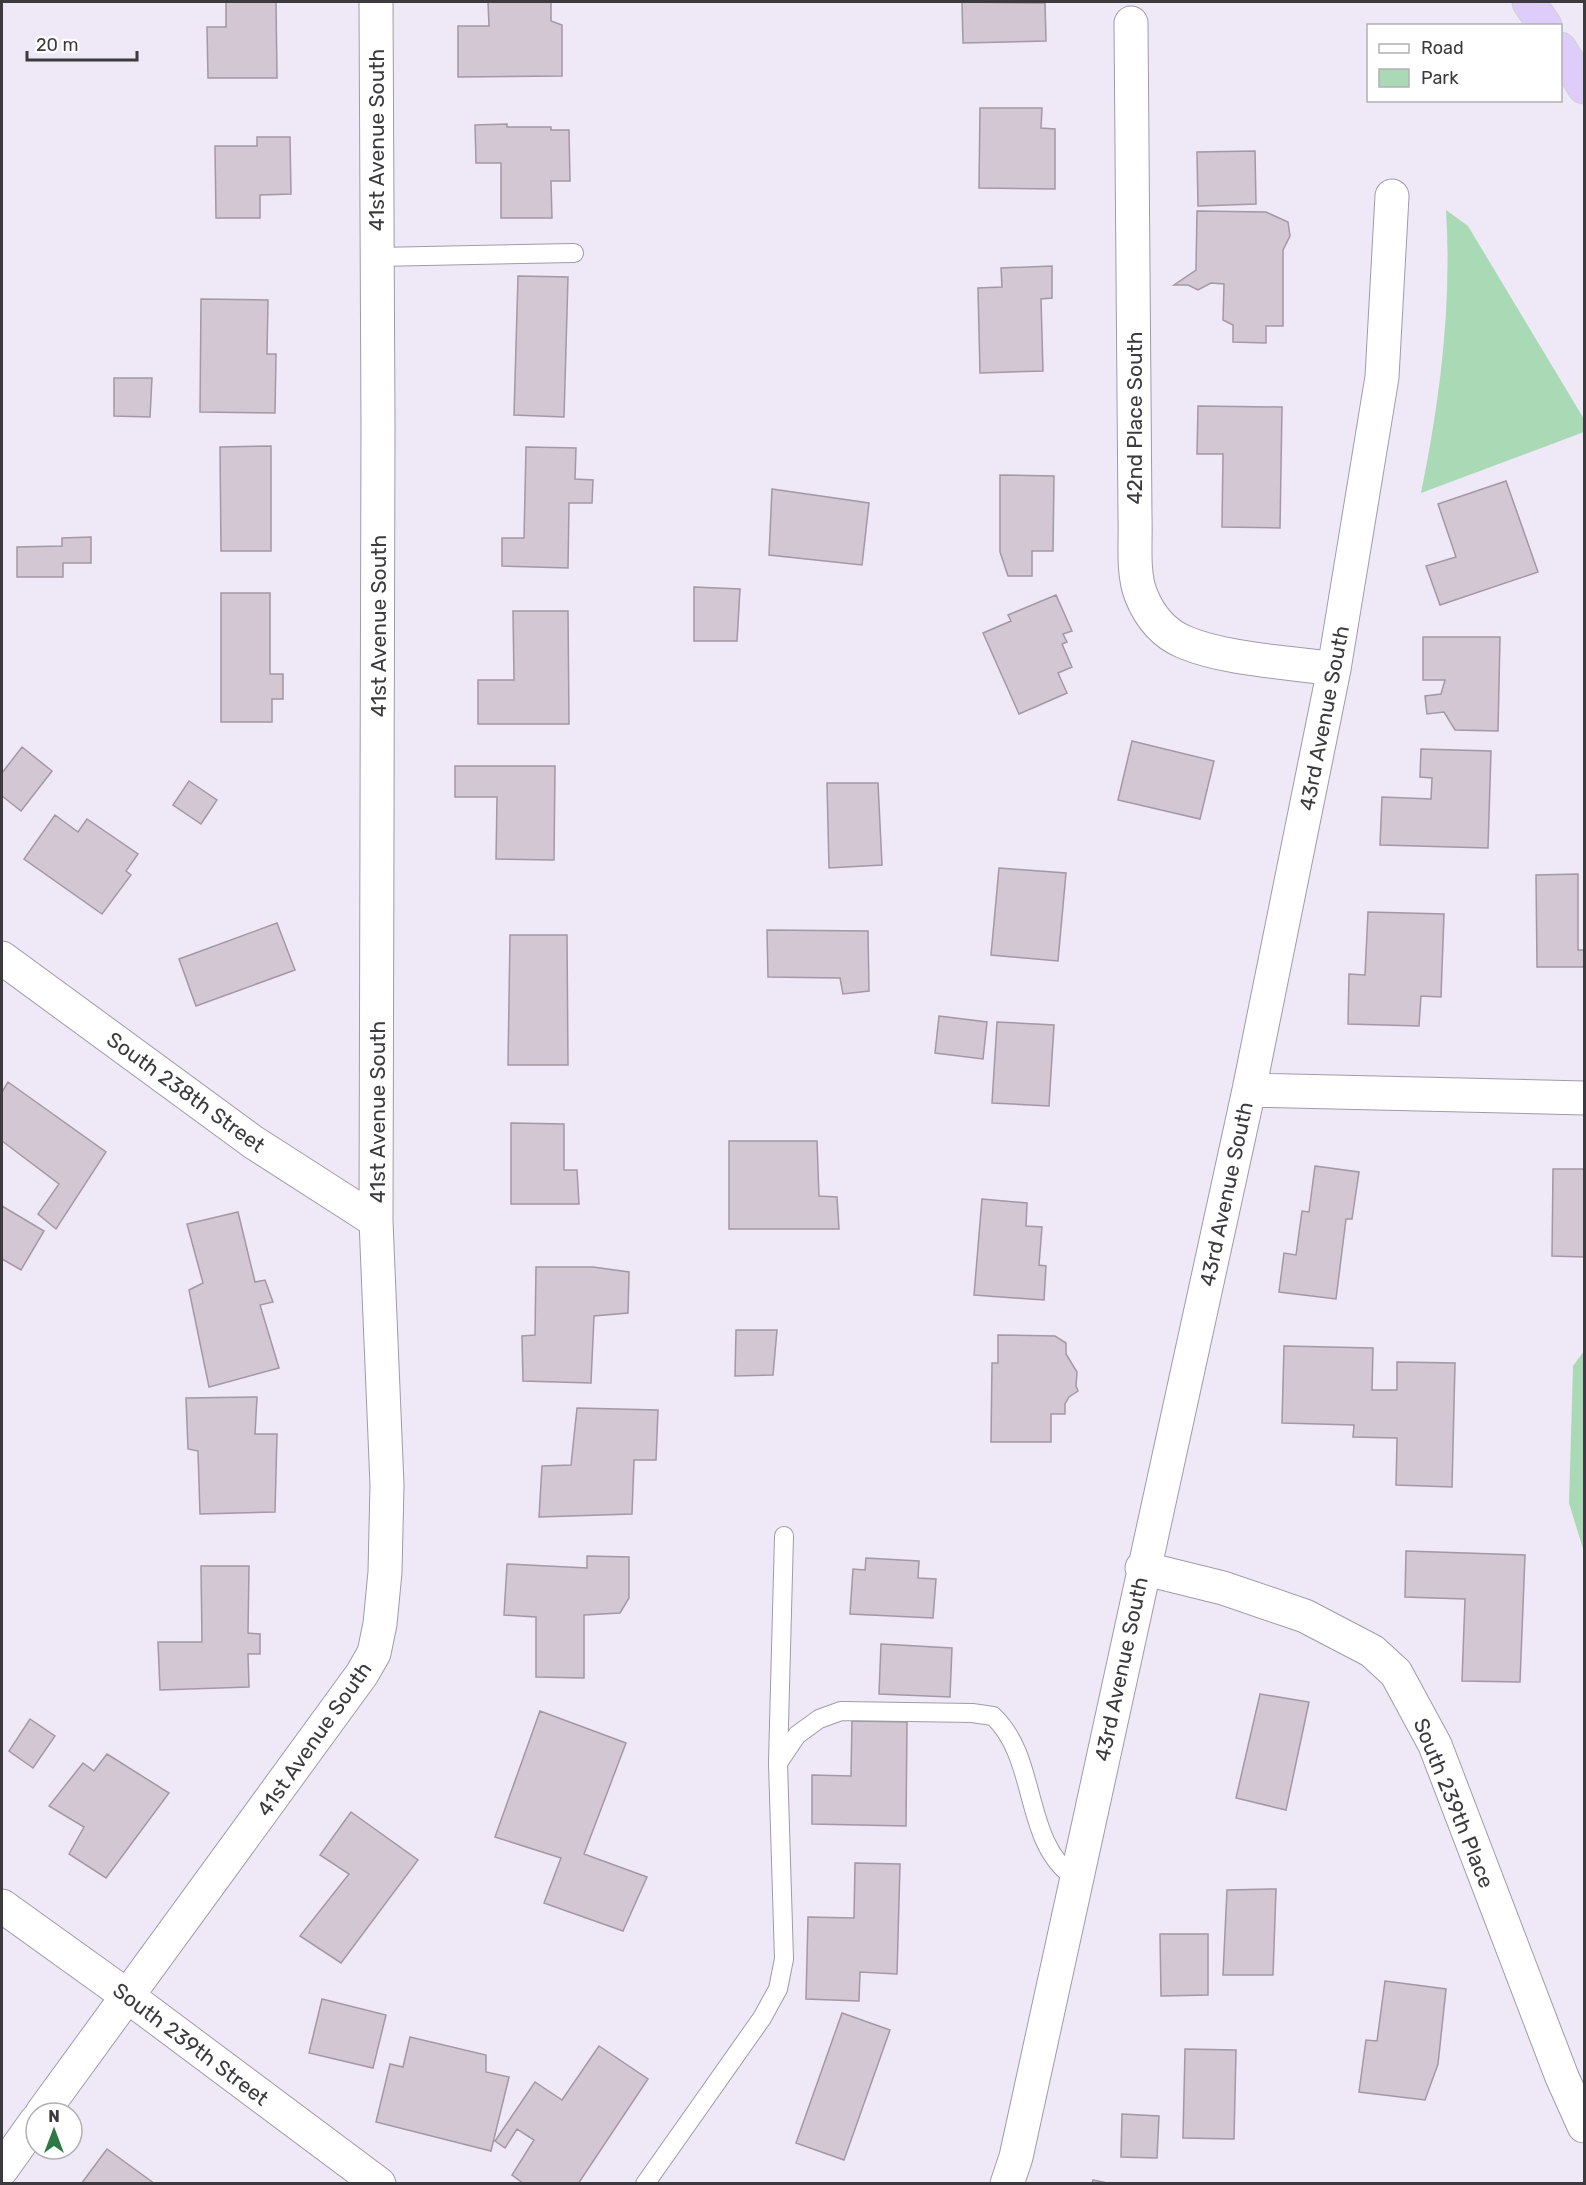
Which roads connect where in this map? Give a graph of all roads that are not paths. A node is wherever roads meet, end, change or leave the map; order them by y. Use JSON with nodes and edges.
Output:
{"nodes":[{"id":1,"x":376,"y":2,"type":"edge"},
{"id":2,"x":1528,"y":2,"type":"edge"},
{"id":3,"x":1131,"y":23,"type":"dead end"},
{"id":4,"x":1544,"y":24,"type":"edge"},
{"id":5,"x":1562,"y":52,"type":"edge"},
{"id":6,"x":1584,"y":87,"type":"edge"},
{"id":7,"x":1392,"y":196,"type":"dead end"},
{"id":8,"x":574,"y":253,"type":"dead end"},
{"id":9,"x":377,"y":257,"type":"junction"},
{"id":10,"x":1334,"y":669,"type":"junction"},
{"id":11,"x":2,"y":958,"type":"edge"},
{"id":12,"x":1249,"y":1090,"type":"junction"},
{"id":13,"x":1584,"y":1098,"type":"edge"},
{"id":14,"x":376,"y":1221,"type":"junction"},
{"id":15,"x":784,"y":1536,"type":"dead end"},
{"id":16,"x":1142,"y":1568,"type":"junction"},
{"id":17,"x":778,"y":1763,"type":"junction"},
{"id":18,"x":1075,"y":1878,"type":"junction"},
{"id":19,"x":2,"y":1906,"type":"edge"},
{"id":20,"x":126,"y":1995,"type":"junction"},
{"id":21,"x":51,"y":2101,"type":"edge"},
{"id":22,"x":1584,"y":2126,"type":"edge"},
{"id":23,"x":24,"y":2138,"type":"edge"},
{"id":24,"x":2,"y":2169,"type":"edge"},
{"id":25,"x":379,"y":2184,"type":"edge"},
{"id":26,"x":645,"y":2184,"type":"edge"},
{"id":27,"x":1007,"y":2184,"type":"edge"}],
"edges":[{"from":1,"to":9,"type":"street","name":"41st Avenue South"},
{"from":2,"to":4,"type":"highway"},
{"from":3,"to":10,"type":"street","name":"42nd Place South"},
{"from":5,"to":6,"type":"highway"},
{"from":7,"to":10,"type":"street","name":"43rd Avenue South"},
{"from":8,"to":9,"type":"lane"},
{"from":9,"to":14,"type":"street","name":"41st Avenue South"},
{"from":10,"to":12,"type":"street","name":"43rd Avenue South"},
{"from":11,"to":14,"type":"street","name":"South 238th Street"},
{"from":12,"to":13,"type":"street"},
{"from":12,"to":16,"type":"street","name":"43rd Avenue South"},
{"from":14,"to":20,"type":"street","name":"41st Avenue South"},
{"from":15,"to":17,"type":"lane"},
{"from":16,"to":18,"type":"street","name":"43rd Avenue South"},
{"from":16,"to":22,"type":"street","name":"South 239th Place"},
{"from":17,"to":18,"type":"lane"},
{"from":17,"to":26,"type":"lane"},
{"from":18,"to":27,"type":"street","name":"43rd Avenue South"},
{"from":19,"to":20,"type":"street","name":"South 239th Street"},
{"from":20,"to":21,"type":"street","name":"41st Avenue South"},
{"from":20,"to":25,"type":"street","name":"South 239th Street"},
{"from":23,"to":24,"type":"street"}]}
